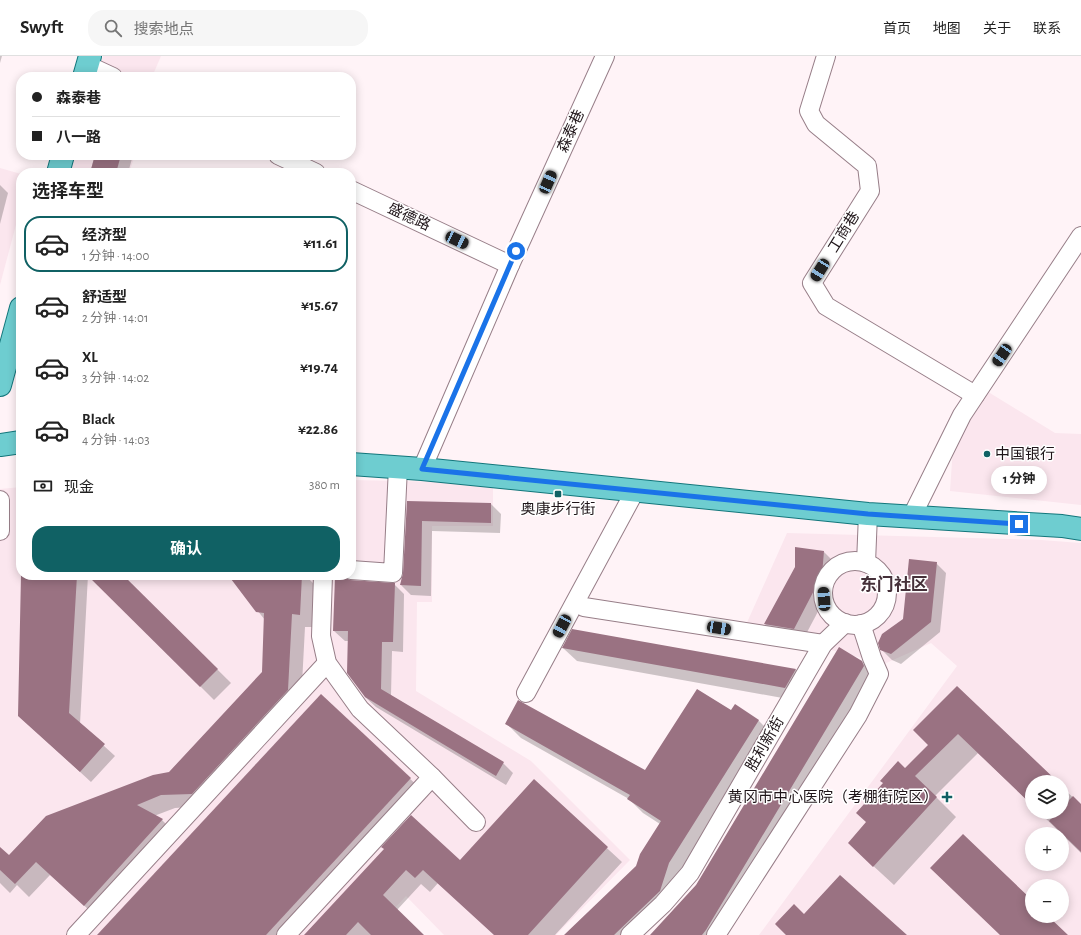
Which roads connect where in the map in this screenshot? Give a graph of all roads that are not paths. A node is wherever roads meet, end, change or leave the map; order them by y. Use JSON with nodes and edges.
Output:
{"nodes":[{"id":1,"x":605,"y":56,"type":"edge"},
{"id":2,"x":826,"y":56,"type":"edge"},
{"id":3,"x":87,"y":66,"type":"edge"},
{"id":4,"x":101,"y":72,"type":"edge"},
{"id":5,"x":289,"y":160,"type":"edge"},
{"id":6,"x":305,"y":168,"type":"edge"},
{"id":7,"x":356,"y":192,"type":"edge"},
{"id":8,"x":1081,"y":236,"type":"edge"},
{"id":9,"x":510,"y":265,"type":"junction"},
{"id":10,"x":16,"y":322,"type":"edge"},
{"id":11,"x":6,"y":349,"type":"edge"},
{"id":12,"x":0,"y":385,"type":"edge"},
{"id":13,"x":975,"y":395,"type":"junction"},
{"id":14,"x":16,"y":443,"type":"edge"},
{"id":15,"x":0,"y":445,"type":"edge"},
{"id":16,"x":356,"y":464,"type":"edge"},
{"id":17,"x":398,"y":467,"type":"junction"},
{"id":18,"x":422,"y":469,"type":"junction"},
{"id":19,"x":635,"y":491,"type":"junction"},
{"id":20,"x":0,"y":500,"type":"edge"},
{"id":21,"x":868,"y":514,"type":"junction"},
{"id":22,"x":912,"y":516,"type":"junction"},
{"id":23,"x":1081,"y":530,"type":"edge"},
{"id":24,"x":0,"y":531,"type":"edge"},
{"id":25,"x":866,"y":563,"type":"junction"},
{"id":26,"x":356,"y":570,"type":"edge"},
{"id":27,"x":323,"y":580,"type":"edge"},
{"id":28,"x":584,"y":607,"type":"dead end"},
{"id":29,"x":853,"y":624,"type":"junction"},
{"id":30,"x":823,"y":644,"type":"junction"},
{"id":31,"x":327,"y":663,"type":"junction"},
{"id":32,"x":526,"y":694,"type":"dead end"},
{"id":33,"x":432,"y":777,"type":"junction"},
{"id":34,"x":476,"y":822,"type":"dead end"},
{"id":35,"x":76,"y":935,"type":"edge"},
{"id":36,"x":286,"y":935,"type":"edge"},
{"id":37,"x":630,"y":935,"type":"edge"},
{"id":38,"x":716,"y":935,"type":"edge"}],
"edges":[{"from":1,"to":9,"type":"street","name":"森泰巷"},
{"from":2,"to":13,"type":"street","name":"工商巷"},
{"from":3,"to":4,"type":"street"},
{"from":5,"to":6,"type":"street"},
{"from":7,"to":9,"type":"street","name":"盛德路"},
{"from":8,"to":13,"type":"street"},
{"from":9,"to":18,"type":"street","name":"森泰巷"},
{"from":10,"to":11,"type":"main road"},
{"from":11,"to":12,"type":"main road"},
{"from":13,"to":22,"type":"street"},
{"from":14,"to":15,"type":"main road"},
{"from":16,"to":17,"type":"main road"},
{"from":17,"to":18,"type":"main road"},
{"from":17,"to":26,"type":"street"},
{"from":18,"to":19,"type":"main road"},
{"from":19,"to":21,"type":"main road"},
{"from":19,"to":32,"type":"street"},
{"from":20,"to":24,"type":"street"},
{"from":21,"to":22,"type":"main road"},
{"from":21,"to":25,"type":"street"},
{"from":22,"to":23,"type":"main road"},
{"from":25,"to":29,"type":"street"},
{"from":25,"to":29,"type":"street"},
{"from":27,"to":31,"type":"street"},
{"from":28,"to":30,"type":"street"},
{"from":29,"to":30,"type":"street","name":"胜利新街"},
{"from":29,"to":38,"type":"street"},
{"from":30,"to":37,"type":"street","name":"胜利新街"},
{"from":31,"to":33,"type":"street"},
{"from":31,"to":35,"type":"street"},
{"from":33,"to":34,"type":"street"},
{"from":33,"to":36,"type":"street"}]}
